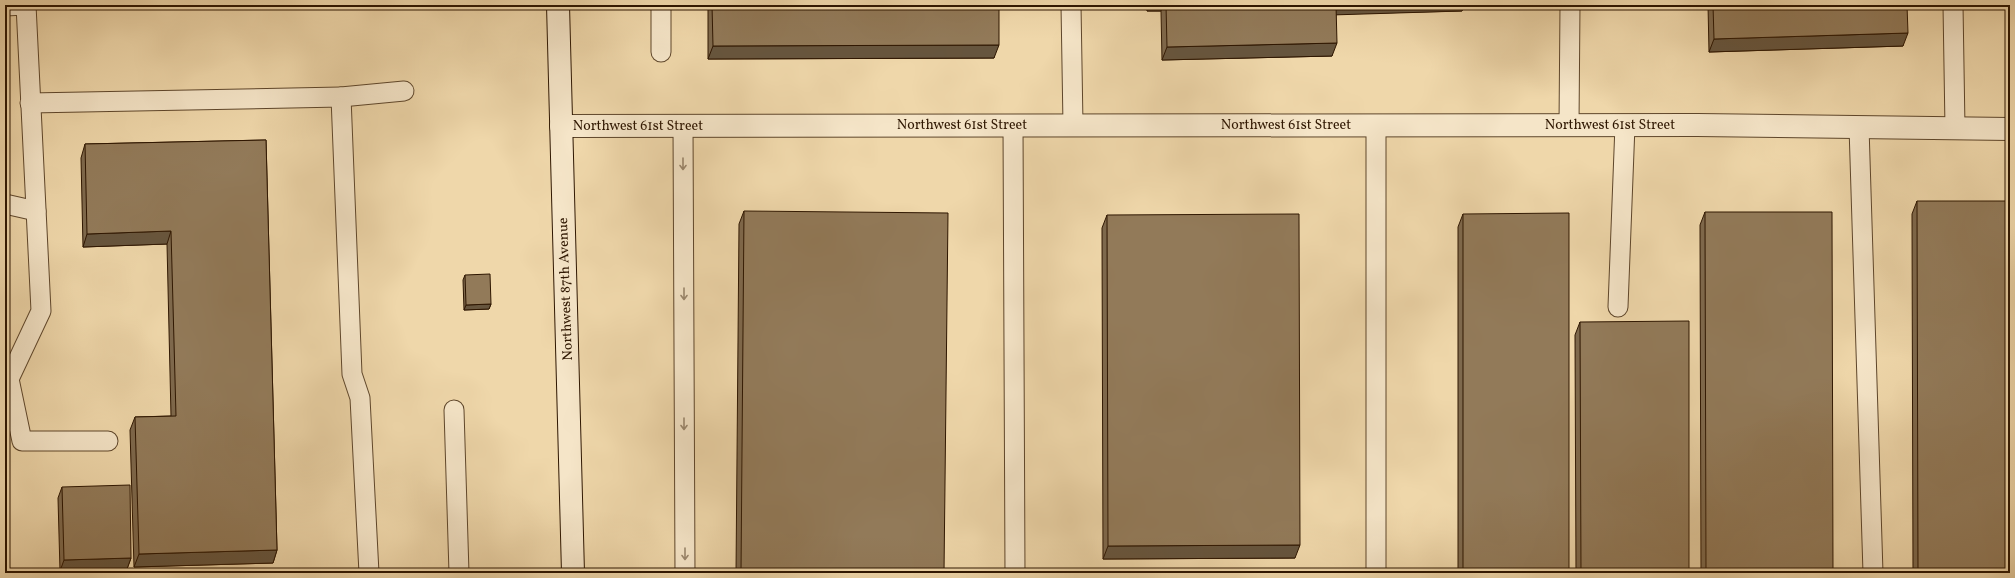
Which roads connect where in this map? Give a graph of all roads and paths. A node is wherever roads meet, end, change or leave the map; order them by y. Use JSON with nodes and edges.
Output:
{"nodes":[{"id":1,"x":26,"y":5,"type":"edge"},
{"id":2,"x":558,"y":5,"type":"edge"},
{"id":3,"x":661,"y":5,"type":"edge"},
{"id":4,"x":1071,"y":5,"type":"edge"},
{"id":5,"x":1570,"y":5,"type":"edge"},
{"id":6,"x":1953,"y":5,"type":"edge"},
{"id":7,"x":5,"y":6,"type":"edge"},
{"id":8,"x":661,"y":52,"type":"dead end"},
{"id":9,"x":404,"y":91,"type":"dead end"},
{"id":10,"x":341,"y":98,"type":"junction"},
{"id":11,"x":30,"y":103,"type":"junction"},
{"id":12,"x":683,"y":125,"type":"junction"},
{"id":13,"x":1013,"y":125,"type":"junction"},
{"id":14,"x":1073,"y":125,"type":"junction"},
{"id":15,"x":1376,"y":125,"type":"junction"},
{"id":16,"x":1569,"y":125,"type":"junction"},
{"id":17,"x":1625,"y":125,"type":"junction"},
{"id":18,"x":561,"y":126,"type":"junction"},
{"id":19,"x":1859,"y":127,"type":"junction"},
{"id":20,"x":1955,"y":128,"type":"junction"},
{"id":21,"x":2010,"y":129,"type":"edge"},
{"id":22,"x":5,"y":204,"type":"edge"},
{"id":23,"x":36,"y":211,"type":"junction"},
{"id":24,"x":1618,"y":307,"type":"dead end"},
{"id":25,"x":7,"y":379,"type":"edge"},
{"id":26,"x":454,"y":410,"type":"dead end"},
{"id":27,"x":108,"y":441,"type":"dead end"},
{"id":28,"x":369,"y":573,"type":"edge"},
{"id":29,"x":459,"y":573,"type":"edge"},
{"id":30,"x":573,"y":573,"type":"edge"},
{"id":31,"x":685,"y":573,"type":"edge"},
{"id":32,"x":1015,"y":573,"type":"edge"},
{"id":33,"x":1376,"y":573,"type":"edge"},
{"id":34,"x":1873,"y":573,"type":"edge"}],
"edges":[{"from":1,"to":7,"type":"lane"},
{"from":1,"to":11,"type":"lane"},
{"from":2,"to":18,"type":"street","name":"Northwest 87th Avenue"},
{"from":3,"to":8,"type":"lane"},
{"from":4,"to":14,"type":"lane"},
{"from":5,"to":16,"type":"lane"},
{"from":6,"to":20,"type":"lane"},
{"from":9,"to":10,"type":"lane"},
{"from":10,"to":11,"type":"lane"},
{"from":10,"to":28,"type":"lane"},
{"from":11,"to":23,"type":"lane"},
{"from":12,"to":13,"type":"street","name":"Northwest 61st Street"},
{"from":12,"to":18,"type":"street","name":"Northwest 61st Street"},
{"from":12,"to":31,"type":"lane","one_way":true},
{"from":13,"to":14,"type":"street","name":"Northwest 61st Street"},
{"from":13,"to":32,"type":"lane"},
{"from":14,"to":15,"type":"street","name":"Northwest 61st Street"},
{"from":15,"to":16,"type":"street","name":"Northwest 61st Street"},
{"from":15,"to":33,"type":"lane"},
{"from":16,"to":17,"type":"street","name":"Northwest 61st Street"},
{"from":17,"to":19,"type":"street","name":"Northwest 61st Street"},
{"from":17,"to":24,"type":"lane"},
{"from":18,"to":30,"type":"street","name":"Northwest 87th Avenue"},
{"from":19,"to":20,"type":"street","name":"Northwest 61st Street"},
{"from":19,"to":34,"type":"lane"},
{"from":20,"to":21,"type":"street","name":"Northwest 61st Street"},
{"from":22,"to":23,"type":"lane"},
{"from":23,"to":25,"type":"lane"},
{"from":25,"to":27,"type":"lane"},
{"from":26,"to":29,"type":"lane"}]}
